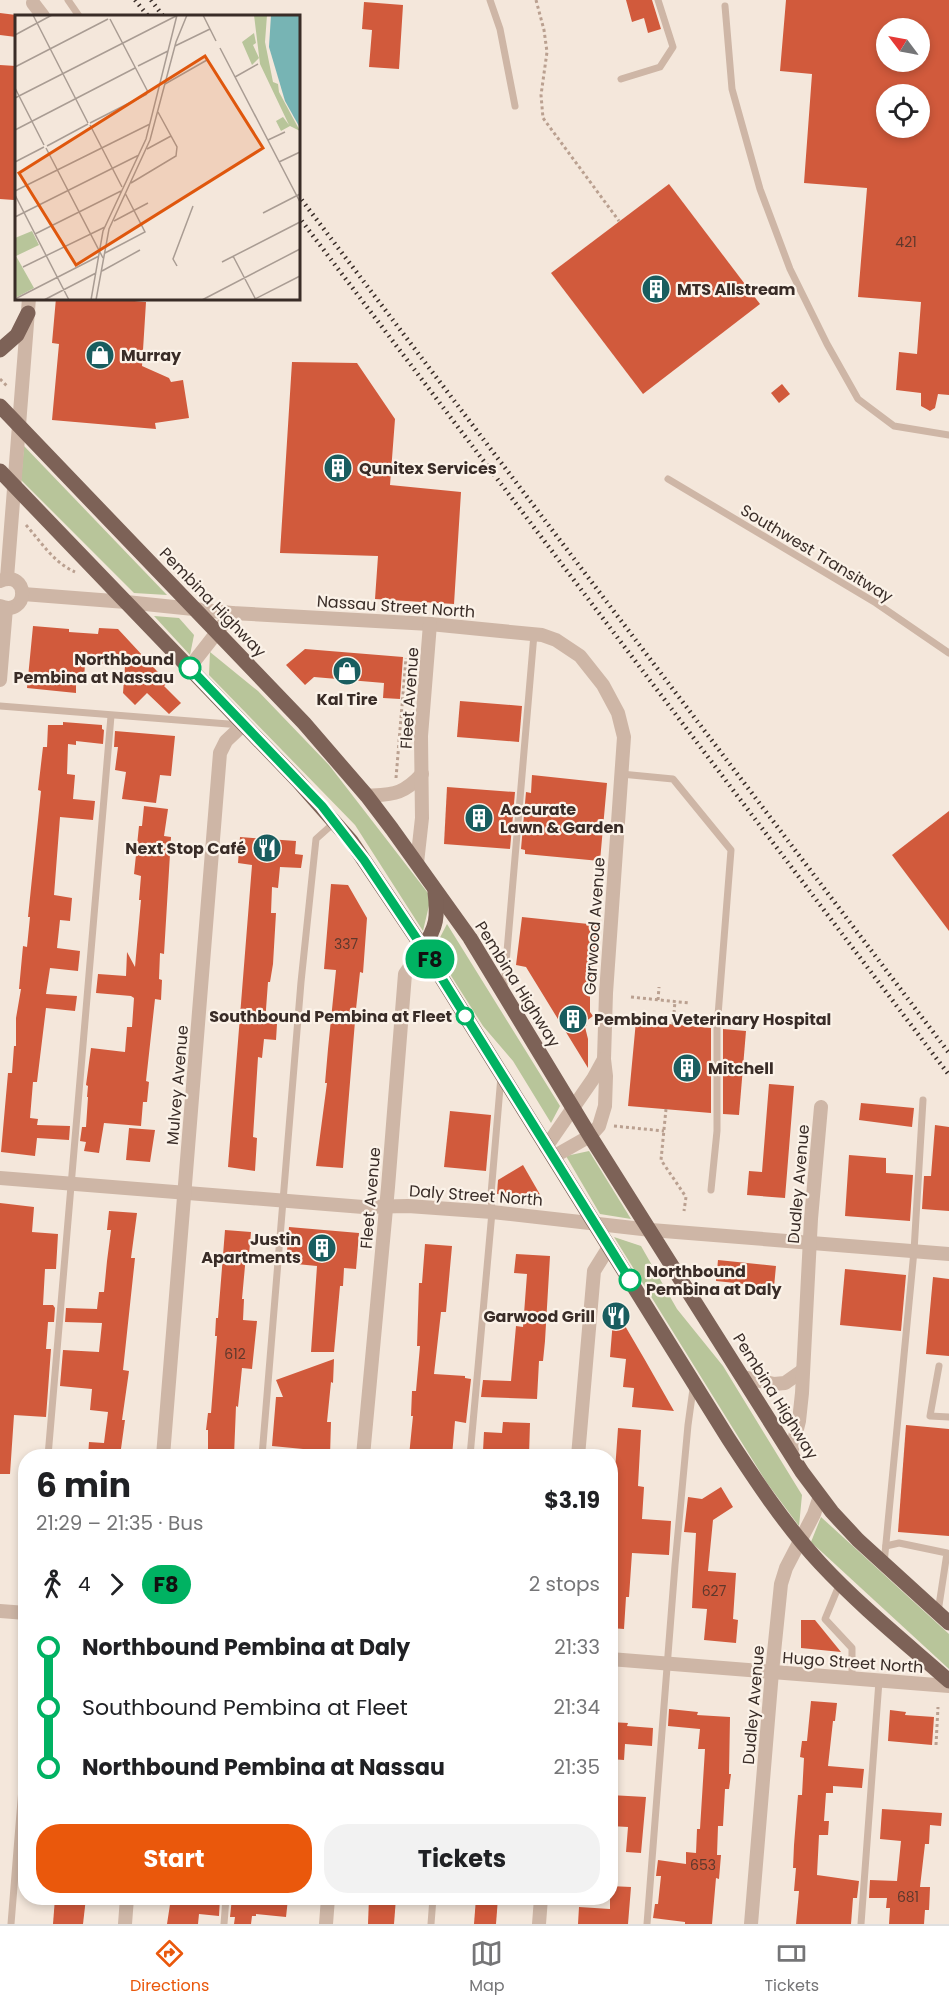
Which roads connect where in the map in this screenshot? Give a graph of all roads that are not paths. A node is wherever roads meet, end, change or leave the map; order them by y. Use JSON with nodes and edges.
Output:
{"nodes":[{"id":1,"x":68,"y":0,"type":"edge"},
{"id":2,"x":490,"y":0,"type":"edge"},
{"id":3,"x":658,"y":0,"type":"edge"},
{"id":4,"x":31,"y":2,"type":"edge"},
{"id":5,"x":725,"y":6,"type":"dead end"},
{"id":6,"x":42,"y":15,"type":"edge"},
{"id":7,"x":78,"y":15,"type":"edge"},
{"id":8,"x":621,"y":79,"type":"dead end"},
{"id":9,"x":515,"y":106,"type":"dead end"},
{"id":10,"x":29,"y":306,"type":"edge"},
{"id":11,"x":0,"y":350,"type":"edge"},
{"id":12,"x":0,"y":406,"type":"edge"},
{"id":13,"x":0,"y":424,"type":"edge"},
{"id":14,"x":19,"y":426,"type":"junction"},
{"id":15,"x":949,"y":435,"type":"edge"},
{"id":16,"x":0,"y":471,"type":"edge"},
{"id":17,"x":668,"y":479,"type":"dead end"},
{"id":18,"x":14,"y":485,"type":"junction"},
{"id":19,"x":4,"y":580,"type":"edge"},
{"id":20,"x":23,"y":594,"type":"junction"},
{"id":21,"x":126,"y":602,"type":"junction"},
{"id":22,"x":3,"y":607,"type":"edge"},
{"id":23,"x":197,"y":610,"type":"junction"},
{"id":24,"x":232,"y":613,"type":"junction"},
{"id":25,"x":430,"y":624,"type":"junction"},
{"id":26,"x":217,"y":632,"type":"junction"},
{"id":27,"x":534,"y":634,"type":"junction"},
{"id":28,"x":556,"y":640,"type":"joint"},
{"id":29,"x":949,"y":654,"type":"edge"},
{"id":30,"x":189,"y":668,"type":"junction"},
{"id":31,"x":0,"y":680,"type":"edge"},
{"id":32,"x":0,"y":706,"type":"edge"},
{"id":33,"x":111,"y":716,"type":"junction"},
{"id":34,"x":243,"y":725,"type":"junction"},
{"id":35,"x":422,"y":774,"type":"junction"},
{"id":36,"x":621,"y":774,"type":"junction"},
{"id":37,"x":367,"y":796,"type":"junction"},
{"id":38,"x":335,"y":821,"type":"junction"},
{"id":39,"x":417,"y":863,"type":"junction"},
{"id":40,"x":435,"y":887,"type":"junction"},
{"id":41,"x":423,"y":948,"type":"junction"},
{"id":42,"x":503,"y":992,"type":"junction"},
{"id":43,"x":604,"y":1059,"type":"junction"},
{"id":44,"x":501,"y":1073,"type":"junction"},
{"id":45,"x":923,"y":1100,"type":"dead end"},
{"id":46,"x":573,"y":1107,"type":"junction"},
{"id":47,"x":821,"y":1107,"type":"dead end"},
{"id":48,"x":590,"y":1136,"type":"junction"},
{"id":49,"x":550,"y":1152,"type":"junction"},
{"id":50,"x":0,"y":1178,"type":"edge"},
{"id":51,"x":72,"y":1183,"type":"junction"},
{"id":52,"x":711,"y":1190,"type":"dead end"},
{"id":53,"x":184,"y":1194,"type":"junction"},
{"id":54,"x":283,"y":1201,"type":"junction"},
{"id":55,"x":386,"y":1207,"type":"junction"},
{"id":56,"x":492,"y":1212,"type":"junction"},
{"id":57,"x":594,"y":1223,"type":"junction"},
{"id":58,"x":651,"y":1230,"type":"junction"},
{"id":59,"x":809,"y":1244,"type":"junction"},
{"id":60,"x":609,"y":1248,"type":"junction"},
{"id":61,"x":914,"y":1251,"type":"junction"},
{"id":62,"x":949,"y":1254,"type":"edge"},
{"id":63,"x":939,"y":1366,"type":"dead end"},
{"id":64,"x":802,"y":1371,"type":"junction"},
{"id":65,"x":743,"y":1377,"type":"junction"},
{"id":66,"x":694,"y":1382,"type":"junction"},
{"id":67,"x":949,"y":1417,"type":"edge"},
{"id":68,"x":49,"y":1449,"type":"edge"},
{"id":69,"x":164,"y":1449,"type":"edge"},
{"id":70,"x":263,"y":1449,"type":"edge"},
{"id":71,"x":364,"y":1449,"type":"edge"},
{"id":72,"x":471,"y":1449,"type":"edge"},
{"id":73,"x":579,"y":1449,"type":"edge"},
{"id":74,"x":790,"y":1453,"type":"junction"},
{"id":75,"x":820,"y":1496,"type":"junction"},
{"id":76,"x":801,"y":1540,"type":"junction"},
{"id":77,"x":886,"y":1546,"type":"junction"},
{"id":78,"x":948,"y":1551,"type":"edge"},
{"id":79,"x":884,"y":1564,"type":"junction"},
{"id":80,"x":840,"y":1583,"type":"junction"},
{"id":81,"x":0,"y":1611,"type":"edge"},
{"id":82,"x":18,"y":1612,"type":"edge"},
{"id":83,"x":943,"y":1618,"type":"edge"},
{"id":84,"x":618,"y":1660,"type":"edge"},
{"id":85,"x":668,"y":1664,"type":"junction"},
{"id":86,"x":772,"y":1672,"type":"junction"},
{"id":87,"x":852,"y":1678,"type":"junction"},
{"id":88,"x":879,"y":1681,"type":"junction"},
{"id":89,"x":949,"y":1684,"type":"edge"},
{"id":90,"x":18,"y":1838,"type":"edge"},
{"id":91,"x":126,"y":1905,"type":"edge"},
{"id":92,"x":225,"y":1905,"type":"edge"},
{"id":93,"x":327,"y":1905,"type":"edge"},
{"id":94,"x":432,"y":1905,"type":"edge"},
{"id":95,"x":540,"y":1905,"type":"edge"},
{"id":96,"x":11,"y":1924,"type":"edge"},
{"id":97,"x":125,"y":1924,"type":"edge"},
{"id":98,"x":224,"y":1924,"type":"edge"},
{"id":99,"x":326,"y":1924,"type":"edge"},
{"id":100,"x":431,"y":1924,"type":"edge"},
{"id":101,"x":539,"y":1924,"type":"edge"},
{"id":102,"x":647,"y":1924,"type":"edge"},
{"id":103,"x":751,"y":1924,"type":"edge"},
{"id":104,"x":861,"y":1924,"type":"edge"}],
"edges":[{"from":1,"to":7,"type":"lane"},
{"from":2,"to":9,"type":"lane"},
{"from":3,"to":8,"type":"lane"},
{"from":4,"to":6,"type":"street"},
{"from":5,"to":15,"type":"lane"},
{"from":10,"to":11,"type":"main road"},
{"from":10,"to":14,"type":"street"},
{"from":12,"to":14,"type":"main road","name":"Pembina Highway"},
{"from":13,"to":14,"type":"main road"},
{"from":14,"to":18,"type":"street"},
{"from":14,"to":23,"type":"main road","name":"Pembina Highway"},
{"from":16,"to":18,"type":"main road"},
{"from":17,"to":29,"type":"lane","name":"Southwest Transitway"},
{"from":18,"to":19,"type":"street"},
{"from":18,"to":21,"type":"main road"},
{"from":19,"to":20,"type":"street"},
{"from":20,"to":21,"type":"street","name":"Nassau Street North"},
{"from":20,"to":22,"type":"street"},
{"from":21,"to":23,"type":"street","name":"Nassau Street North"},
{"from":21,"to":30,"type":"main road"},
{"from":22,"to":31,"type":"street"},
{"from":23,"to":24,"type":"street","name":"Nassau Street North"},
{"from":23,"to":26,"type":"main road","name":"Pembina Highway"},
{"from":24,"to":25,"type":"street","name":"Nassau Street North"},
{"from":24,"to":26,"type":"street"},
{"from":25,"to":27,"type":"street","name":"Nassau Street North"},
{"from":25,"to":35,"type":"street","name":"Fleet Avenue"},
{"from":26,"to":30,"type":"street"},
{"from":26,"to":37,"type":"main road","name":"Pembina Highway"},
{"from":27,"to":28,"type":"street","name":"Nassau Street North"},
{"from":27,"to":42,"type":"lane"},
{"from":28,"to":36,"type":"street","name":"Garwood Avenue"},
{"from":30,"to":34,"type":"main road"},
{"from":32,"to":33,"type":"lane"},
{"from":33,"to":34,"type":"lane"},
{"from":33,"to":51,"type":"lane"},
{"from":34,"to":38,"type":"main road"},
{"from":34,"to":53,"type":"street","name":"Mulvey Avenue"},
{"from":35,"to":37,"type":"street"},
{"from":35,"to":39,"type":"street","name":"Fleet Avenue"},
{"from":36,"to":43,"type":"street","name":"Garwood Avenue"},
{"from":36,"to":52,"type":"lane"},
{"from":37,"to":39,"type":"main road","name":"Pembina Highway"},
{"from":38,"to":41,"type":"main road"},
{"from":38,"to":54,"type":"lane"},
{"from":39,"to":40,"type":"main road","name":"Pembina Highway"},
{"from":40,"to":41,"type":"main road"},
{"from":40,"to":42,"type":"main road","name":"Pembina Highway"},
{"from":41,"to":44,"type":"main road"},
{"from":41,"to":55,"type":"street","name":"Fleet Avenue"},
{"from":42,"to":46,"type":"main road","name":"Pembina Highway"},
{"from":43,"to":46,"type":"street"},
{"from":43,"to":48,"type":"street","name":"Garwood Avenue"},
{"from":44,"to":49,"type":"main road"},
{"from":44,"to":56,"type":"lane"},
{"from":45,"to":61,"type":"lane"},
{"from":46,"to":48,"type":"main road","name":"Pembina Highway"},
{"from":46,"to":49,"type":"street"},
{"from":47,"to":59,"type":"street","name":"Dudley Avenue"},
{"from":48,"to":49,"type":"street"},
{"from":48,"to":58,"type":"main road","name":"Pembina Highway"},
{"from":49,"to":57,"type":"main road"},
{"from":50,"to":51,"type":"street","name":"Daly Street North"},
{"from":51,"to":53,"type":"street","name":"Daly Street North"},
{"from":51,"to":68,"type":"lane"},
{"from":53,"to":54,"type":"street","name":"Daly Street North"},
{"from":53,"to":69,"type":"street","name":"Mulvey Avenue"},
{"from":54,"to":55,"type":"street","name":"Daly Street North"},
{"from":54,"to":70,"type":"lane"},
{"from":55,"to":56,"type":"street","name":"Daly Street North"},
{"from":55,"to":71,"type":"street","name":"Fleet Avenue"},
{"from":56,"to":57,"type":"street","name":"Daly Street North"},
{"from":56,"to":72,"type":"lane"},
{"from":57,"to":58,"type":"street","name":"Daly Street North"},
{"from":57,"to":60,"type":"main road"},
{"from":58,"to":59,"type":"street","name":"Daly Street North"},
{"from":58,"to":65,"type":"main road","name":"Pembina Highway"},
{"from":59,"to":61,"type":"street","name":"Daly Street North"},
{"from":59,"to":64,"type":"street","name":"Dudley Avenue"},
{"from":60,"to":66,"type":"main road"},
{"from":60,"to":73,"type":"street"},
{"from":61,"to":62,"type":"street","name":"Daly Street North"},
{"from":61,"to":77,"type":"lane"},
{"from":63,"to":67,"type":"lane"},
{"from":64,"to":65,"type":"street"},
{"from":64,"to":74,"type":"street","name":"Dudley Avenue"},
{"from":65,"to":74,"type":"main road","name":"Pembina Highway"},
{"from":66,"to":76,"type":"main road"},
{"from":66,"to":85,"type":"lane"},
{"from":74,"to":75,"type":"main road","name":"Pembina Highway"},
{"from":75,"to":76,"type":"street","name":"Dudley Avenue"},
{"from":75,"to":79,"type":"main road","name":"Pembina Highway"},
{"from":76,"to":80,"type":"main road"},
{"from":76,"to":86,"type":"street","name":"Dudley Avenue"},
{"from":77,"to":78,"type":"lane"},
{"from":77,"to":79,"type":"lane"},
{"from":78,"to":83,"type":"lane"},
{"from":79,"to":83,"type":"main road","name":"Pembina Highway"},
{"from":80,"to":87,"type":"lane"},
{"from":80,"to":89,"type":"main road"},
{"from":81,"to":82,"type":"street"},
{"from":84,"to":85,"type":"street","name":"Hugo Street North"},
{"from":85,"to":86,"type":"street","name":"Hugo Street North"},
{"from":85,"to":102,"type":"lane"},
{"from":86,"to":87,"type":"street","name":"Hugo Street North"},
{"from":86,"to":103,"type":"street","name":"Dudley Avenue"},
{"from":87,"to":88,"type":"street","name":"Hugo Street North"},
{"from":88,"to":89,"type":"street","name":"Hugo Street North"},
{"from":88,"to":104,"type":"lane"},
{"from":90,"to":96,"type":"lane"},
{"from":91,"to":97,"type":"street"},
{"from":92,"to":98,"type":"lane"},
{"from":93,"to":99,"type":"street"},
{"from":94,"to":100,"type":"lane"},
{"from":95,"to":101,"type":"street"}]}
